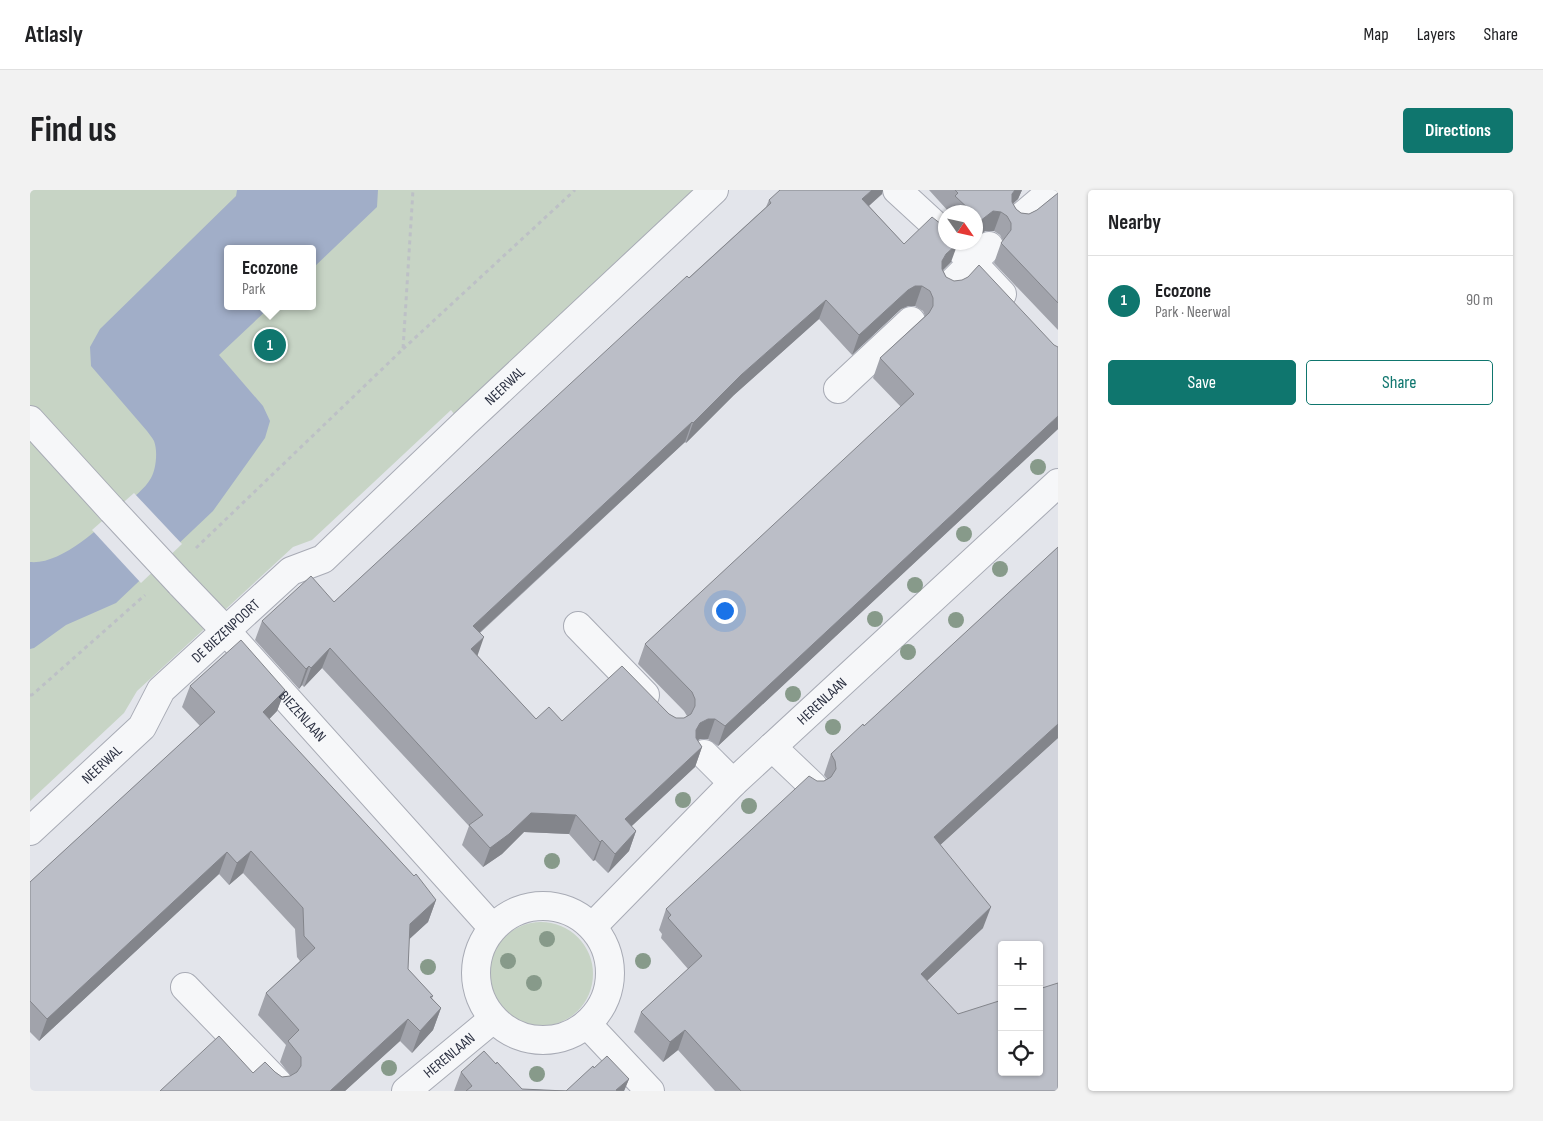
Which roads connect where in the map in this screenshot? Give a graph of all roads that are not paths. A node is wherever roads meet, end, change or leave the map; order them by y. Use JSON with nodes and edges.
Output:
{"nodes":[{"id":1,"x":714,"y":190,"type":"edge"},
{"id":2,"x":897,"y":190,"type":"edge"},
{"id":3,"x":1053,"y":190,"type":"edge"},
{"id":4,"x":1020,"y":218,"type":"edge"},
{"id":5,"x":938,"y":228,"type":"edge"},
{"id":6,"x":972,"y":250,"type":"edge"},
{"id":7,"x":981,"y":254,"type":"junction"},
{"id":8,"x":950,"y":285,"type":"edge"},
{"id":9,"x":1019,"y":312,"type":"edge"},
{"id":10,"x":911,"y":320,"type":"dead end"},
{"id":11,"x":838,"y":389,"type":"dead end"},
{"id":12,"x":30,"y":420,"type":"edge"},
{"id":13,"x":1058,"y":483,"type":"edge"},
{"id":14,"x":291,"y":571,"type":"joint"},
{"id":15,"x":578,"y":626,"type":"dead end"},
{"id":16,"x":226,"y":631,"type":"junction"},
{"id":17,"x":161,"y":690,"type":"joint"},
{"id":18,"x":666,"y":715,"type":"edge"},
{"id":19,"x":772,"y":747,"type":"junction"},
{"id":20,"x":704,"y":754,"type":"dead end"},
{"id":21,"x":733,"y":783,"type":"junction"},
{"id":22,"x":813,"y":786,"type":"edge"},
{"id":23,"x":30,"y":831,"type":"edge"},
{"id":24,"x":492,"y":926,"type":"junction"},
{"id":25,"x":593,"y":926,"type":"junction"},
{"id":26,"x":185,"y":987,"type":"dead end"},
{"id":27,"x":493,"y":1019,"type":"junction"},
{"id":28,"x":587,"y":1024,"type":"junction"},
{"id":29,"x":278,"y":1083,"type":"edge"},
{"id":30,"x":406,"y":1091,"type":"edge"},
{"id":31,"x":650,"y":1091,"type":"edge"}],
"edges":[{"from":1,"to":14,"type":"street","name":"NEERWAL"},
{"from":2,"to":5,"type":"street"},
{"from":3,"to":4,"type":"street"},
{"from":6,"to":7,"type":"street"},
{"from":7,"to":8,"type":"street"},
{"from":7,"to":9,"type":"street"},
{"from":10,"to":11,"type":"street"},
{"from":12,"to":16,"type":"street","name":"BIEZENLAAN","bridge":true},
{"from":13,"to":19,"type":"street","name":"HERENLAAN"},
{"from":14,"to":16,"type":"street","name":"DE BIEZENPOORT"},
{"from":15,"to":18,"type":"street"},
{"from":16,"to":17,"type":"street","name":"DE BIEZENPOORT"},
{"from":16,"to":24,"type":"street","name":"BIEZENLAAN"},
{"from":17,"to":23,"type":"street","name":"NEERWAL"},
{"from":19,"to":21,"type":"street","name":"HERENLAAN"},
{"from":19,"to":22,"type":"street"},
{"from":20,"to":21,"type":"street"},
{"from":21,"to":25,"type":"street","name":"HERENLAAN"},
{"from":24,"to":25,"type":"street"},
{"from":24,"to":27,"type":"street"},
{"from":25,"to":28,"type":"street"},
{"from":26,"to":29,"type":"street"},
{"from":27,"to":28,"type":"street"},
{"from":27,"to":30,"type":"street","name":"HERENLAAN"},
{"from":28,"to":31,"type":"street"}]}
